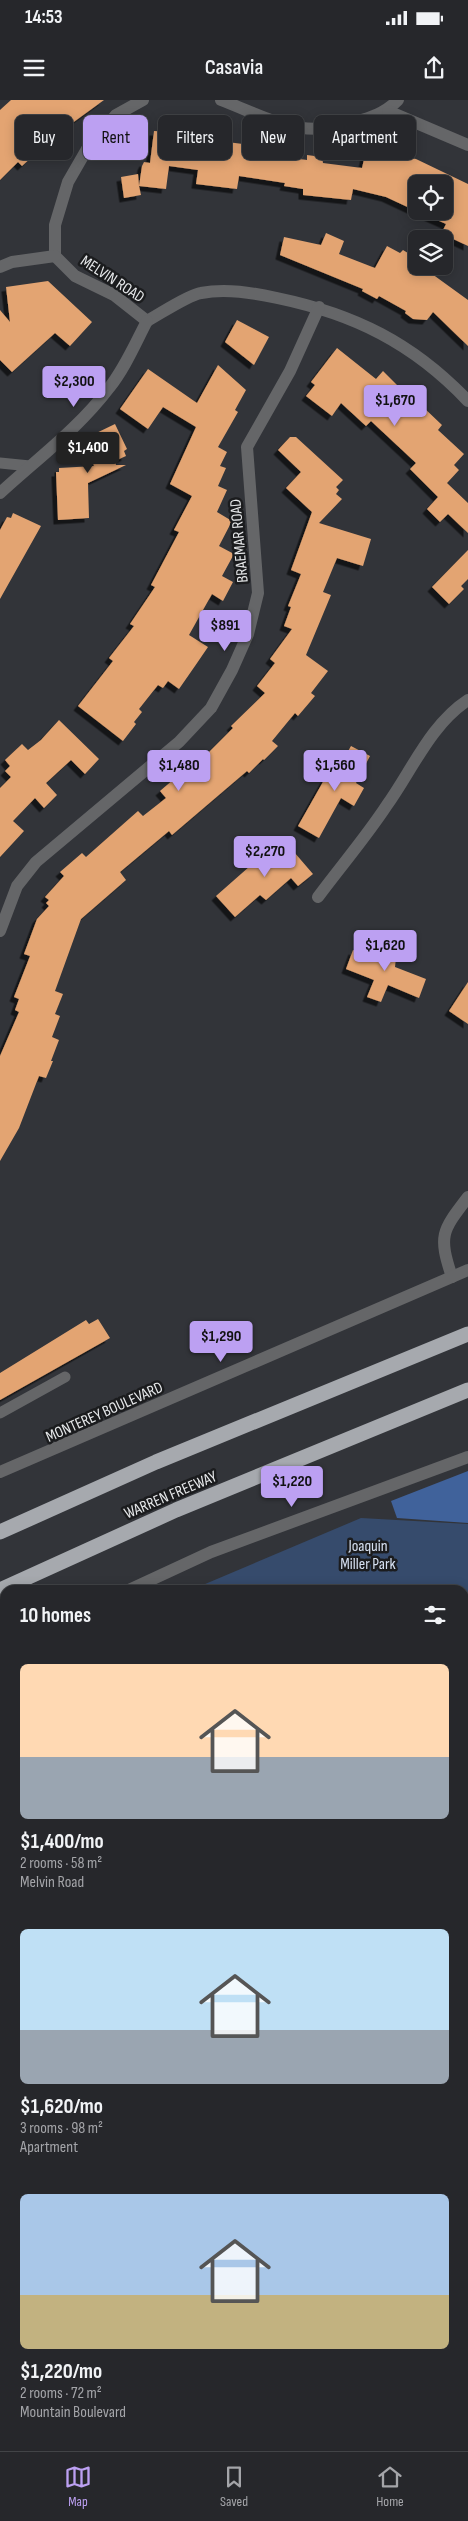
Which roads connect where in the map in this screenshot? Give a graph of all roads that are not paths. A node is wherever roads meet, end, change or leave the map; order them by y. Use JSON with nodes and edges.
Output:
{"nodes":[{"id":1,"x":143,"y":100,"type":"edge"},
{"id":2,"x":221,"y":100,"type":"edge"},
{"id":3,"x":398,"y":100,"type":"edge"},
{"id":4,"x":388,"y":110,"type":"junction"},
{"id":5,"x":468,"y":145,"type":"edge"},
{"id":6,"x":55,"y":256,"type":"junction"},
{"id":7,"x":0,"y":267,"type":"edge"},
{"id":8,"x":319,"y":306,"type":"junction"},
{"id":9,"x":147,"y":321,"type":"junction"},
{"id":10,"x":468,"y":401,"type":"edge"},
{"id":11,"x":0,"y":463,"type":"edge"},
{"id":12,"x":30,"y":466,"type":"junction"},
{"id":13,"x":0,"y":493,"type":"edge"},
{"id":14,"x":468,"y":700,"type":"edge"},
{"id":15,"x":318,"y":897,"type":"dead end"},
{"id":16,"x":0,"y":931,"type":"edge"},
{"id":17,"x":468,"y":1197,"type":"edge"},
{"id":18,"x":468,"y":1270,"type":"edge"},
{"id":19,"x":452,"y":1277,"type":"junction"},
{"id":20,"x":468,"y":1334,"type":"edge"},
{"id":21,"x":64,"y":1377,"type":"dead end"},
{"id":22,"x":468,"y":1390,"type":"edge"},
{"id":23,"x":0,"y":1413,"type":"edge"},
{"id":24,"x":468,"y":1457,"type":"edge"},
{"id":25,"x":0,"y":1472,"type":"edge"},
{"id":26,"x":0,"y":1532,"type":"edge"},
{"id":27,"x":11,"y":1585,"type":"edge"},
{"id":28,"x":140,"y":1585,"type":"edge"}],
"edges":[{"from":1,"to":6,"type":"street"},
{"from":2,"to":4,"type":"street"},
{"from":3,"to":4,"type":"street"},
{"from":4,"to":5,"type":"street"},
{"from":6,"to":7,"type":"street"},
{"from":6,"to":9,"type":"street","name":"MELVIN ROAD"},
{"from":8,"to":9,"type":"street"},
{"from":8,"to":10,"type":"street"},
{"from":8,"to":16,"type":"street","name":"BRAEMAR ROAD"},
{"from":9,"to":12,"type":"street","name":"MELVIN ROAD"},
{"from":11,"to":12,"type":"lane"},
{"from":12,"to":13,"type":"street","name":"MELVIN ROAD"},
{"from":14,"to":15,"type":"street"},
{"from":17,"to":19,"type":"street"},
{"from":18,"to":19,"type":"street","name":"MONTEREY BOULEVARD"},
{"from":19,"to":25,"type":"street","name":"MONTEREY BOULEVARD"},
{"from":20,"to":26,"type":"highway"},
{"from":21,"to":23,"type":"lane"},
{"from":22,"to":27,"type":"highway","name":"WARREN FREEWAY"},
{"from":24,"to":28,"type":"street"}]}
